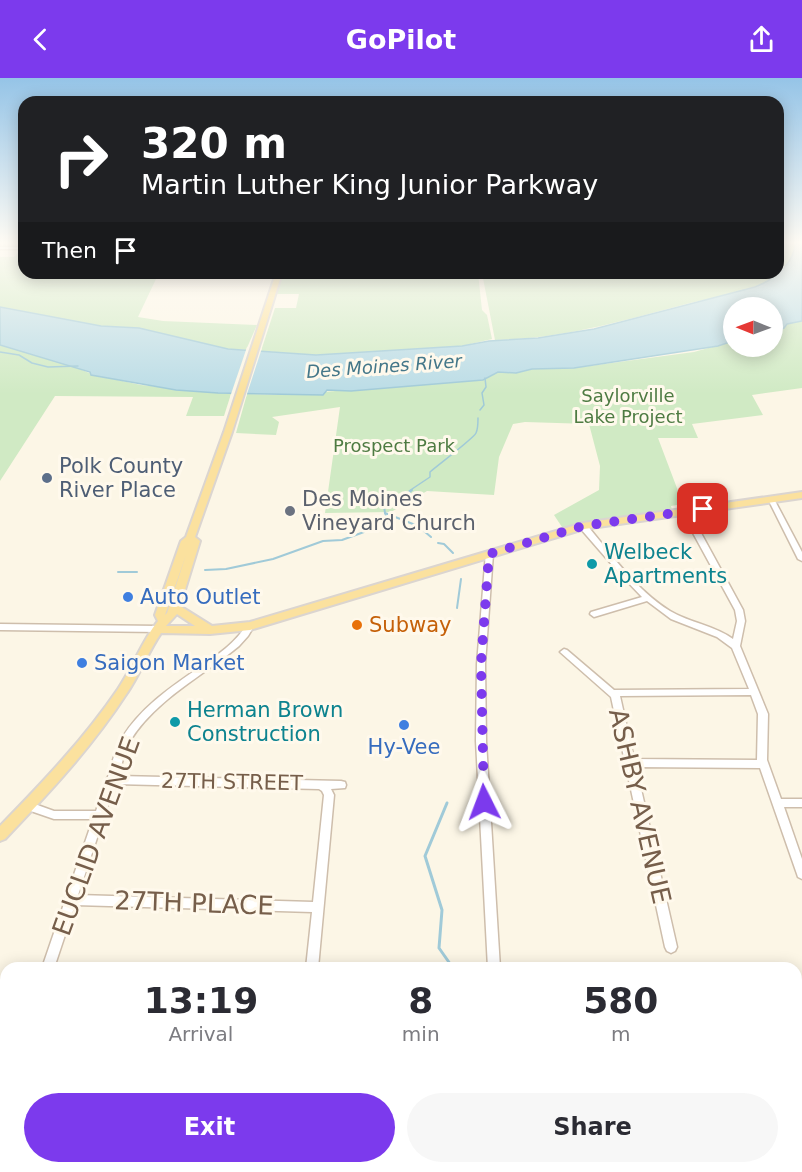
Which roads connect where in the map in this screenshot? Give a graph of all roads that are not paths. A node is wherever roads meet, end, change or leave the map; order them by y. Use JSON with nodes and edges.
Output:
{"nodes":[{"id":1,"x":273,"y":292,"type":"edge"},
{"id":2,"x":802,"y":495,"type":"edge"},
{"id":3,"x":771,"y":499,"type":"junction"},
{"id":4,"x":686,"y":511,"type":"junction"},
{"id":5,"x":583,"y":526,"type":"junction"},
{"id":6,"x":190,"y":538,"type":"junction"},
{"id":7,"x":489,"y":554,"type":"junction"},
{"id":8,"x":802,"y":559,"type":"edge"},
{"id":9,"x":648,"y":598,"type":"junction"},
{"id":10,"x":175,"y":607,"type":"junction"},
{"id":11,"x":594,"y":614,"type":"dead end"},
{"id":12,"x":161,"y":624,"type":"junction"},
{"id":13,"x":250,"y":626,"type":"junction"},
{"id":14,"x":0,"y":627,"type":"edge"},
{"id":15,"x":210,"y":630,"type":"junction"},
{"id":16,"x":736,"y":646,"type":"junction"},
{"id":17,"x":564,"y":652,"type":"dead end"},
{"id":18,"x":755,"y":692,"type":"junction"},
{"id":19,"x":613,"y":693,"type":"junction"},
{"id":20,"x":630,"y":763,"type":"junction"},
{"id":21,"x":763,"y":764,"type":"junction"},
{"id":22,"x":110,"y":780,"type":"junction"},
{"id":23,"x":318,"y":784,"type":"junction"},
{"id":24,"x":341,"y":785,"type":"dead end"},
{"id":25,"x":777,"y":803,"type":"junction"},
{"id":26,"x":802,"y":803,"type":"edge"},
{"id":27,"x":29,"y":806,"type":"junction"},
{"id":28,"x":98,"y":815,"type":"junction"},
{"id":29,"x":0,"y":835,"type":"edge"},
{"id":30,"x":802,"y":874,"type":"edge"},
{"id":31,"x":70,"y":900,"type":"junction"},
{"id":32,"x":318,"y":907,"type":"junction"},
{"id":33,"x":671,"y":947,"type":"dead end"},
{"id":34,"x":50,"y":962,"type":"edge"},
{"id":35,"x":313,"y":962,"type":"edge"},
{"id":36,"x":494,"y":962,"type":"edge"}],
"edges":[{"from":1,"to":6,"type":"main road"},
{"from":2,"to":3,"type":"main road"},
{"from":3,"to":4,"type":"main road"},
{"from":3,"to":8,"type":"street"},
{"from":4,"to":5,"type":"main road"},
{"from":4,"to":16,"type":"street"},
{"from":5,"to":7,"type":"main road"},
{"from":5,"to":9,"type":"street"},
{"from":6,"to":10,"type":"main road"},
{"from":6,"to":12,"type":"main road"},
{"from":7,"to":13,"type":"main road"},
{"from":7,"to":36,"type":"street"},
{"from":9,"to":11,"type":"street"},
{"from":9,"to":16,"type":"street"},
{"from":10,"to":12,"type":"main road"},
{"from":10,"to":15,"type":"main road"},
{"from":12,"to":14,"type":"street"},
{"from":12,"to":15,"type":"main road"},
{"from":12,"to":27,"type":"main road"},
{"from":13,"to":15,"type":"main road"},
{"from":13,"to":22,"type":"street","name":"EUCLID AVENUE"},
{"from":16,"to":18,"type":"street"},
{"from":17,"to":19,"type":"street","name":"ASHBY AVENUE"},
{"from":18,"to":19,"type":"street"},
{"from":18,"to":21,"type":"street"},
{"from":19,"to":20,"type":"street","name":"ASHBY AVENUE"},
{"from":20,"to":21,"type":"street"},
{"from":20,"to":33,"type":"street","name":"ASHBY AVENUE"},
{"from":21,"to":25,"type":"street"},
{"from":22,"to":23,"type":"street","name":"27TH STREET"},
{"from":22,"to":28,"type":"street","name":"EUCLID AVENUE"},
{"from":23,"to":24,"type":"street","name":"27TH STREET"},
{"from":23,"to":32,"type":"street"},
{"from":25,"to":26,"type":"street"},
{"from":25,"to":30,"type":"street"},
{"from":27,"to":28,"type":"street"},
{"from":27,"to":29,"type":"main road"},
{"from":28,"to":31,"type":"street","name":"EUCLID AVENUE"},
{"from":31,"to":32,"type":"street","name":"27TH PLACE"},
{"from":31,"to":34,"type":"street","name":"EUCLID AVENUE"},
{"from":32,"to":35,"type":"street"}]}
